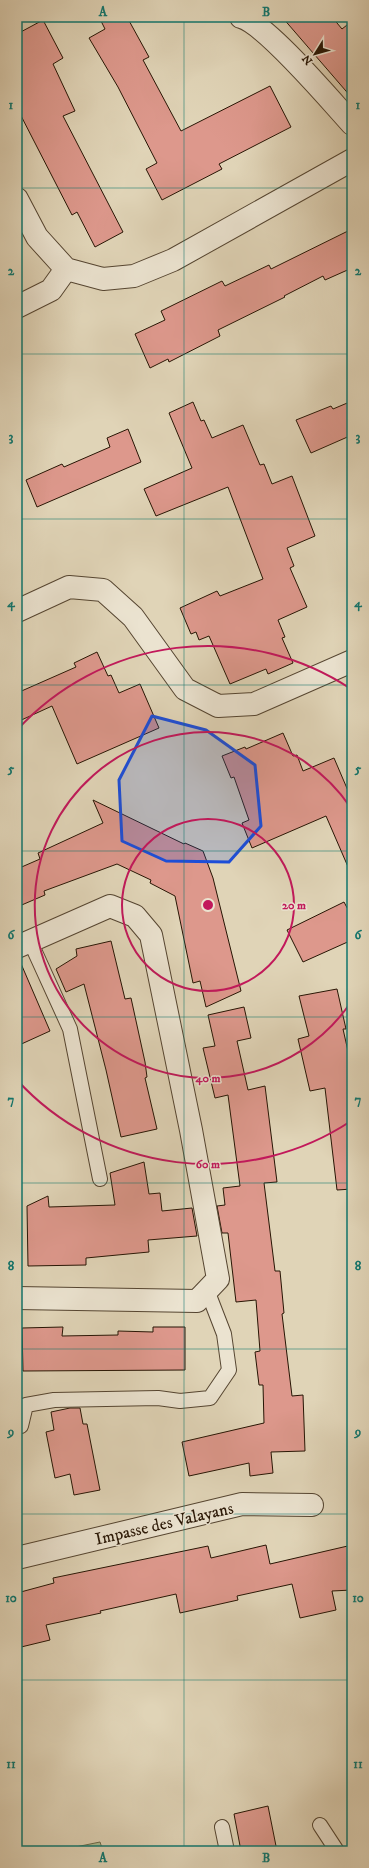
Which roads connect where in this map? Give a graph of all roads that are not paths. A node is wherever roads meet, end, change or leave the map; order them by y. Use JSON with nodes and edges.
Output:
{"nodes":[{"id":1,"x":241,"y":17,"type":"edge"},
{"id":2,"x":352,"y":124,"type":"edge"},
{"id":3,"x":352,"y":160,"type":"edge"},
{"id":4,"x":17,"y":199,"type":"edge"},
{"id":5,"x":66,"y":269,"type":"junction"},
{"id":6,"x":17,"y":307,"type":"edge"},
{"id":7,"x":17,"y":611,"type":"edge"},
{"id":8,"x":352,"y":661,"type":"edge"},
{"id":9,"x":23,"y":944,"type":"edge"},
{"id":10,"x":100,"y":1179,"type":"dead end"},
{"id":11,"x":207,"y":1290,"type":"junction"},
{"id":12,"x":17,"y":1298,"type":"edge"},
{"id":13,"x":21,"y":1426,"type":"dead end"},
{"id":14,"x":312,"y":1505,"type":"dead end"},
{"id":15,"x":17,"y":1558,"type":"edge"},
{"id":16,"x":320,"y":1825,"type":"dead end"},
{"id":17,"x":222,"y":1827,"type":"dead end"},
{"id":18,"x":227,"y":1851,"type":"edge"},
{"id":19,"x":336,"y":1851,"type":"edge"}],
"edges":[{"from":1,"to":2,"type":"street"},
{"from":3,"to":5,"type":"street"},
{"from":4,"to":5,"type":"street"},
{"from":5,"to":6,"type":"street"},
{"from":7,"to":8,"type":"street"},
{"from":9,"to":10,"type":"lane"},
{"from":9,"to":11,"type":"street"},
{"from":11,"to":12,"type":"street"},
{"from":11,"to":13,"type":"lane"},
{"from":14,"to":15,"type":"street","name":"Impasse des Valayans"},
{"from":16,"to":19,"type":"lane"},
{"from":17,"to":18,"type":"lane"}]}
